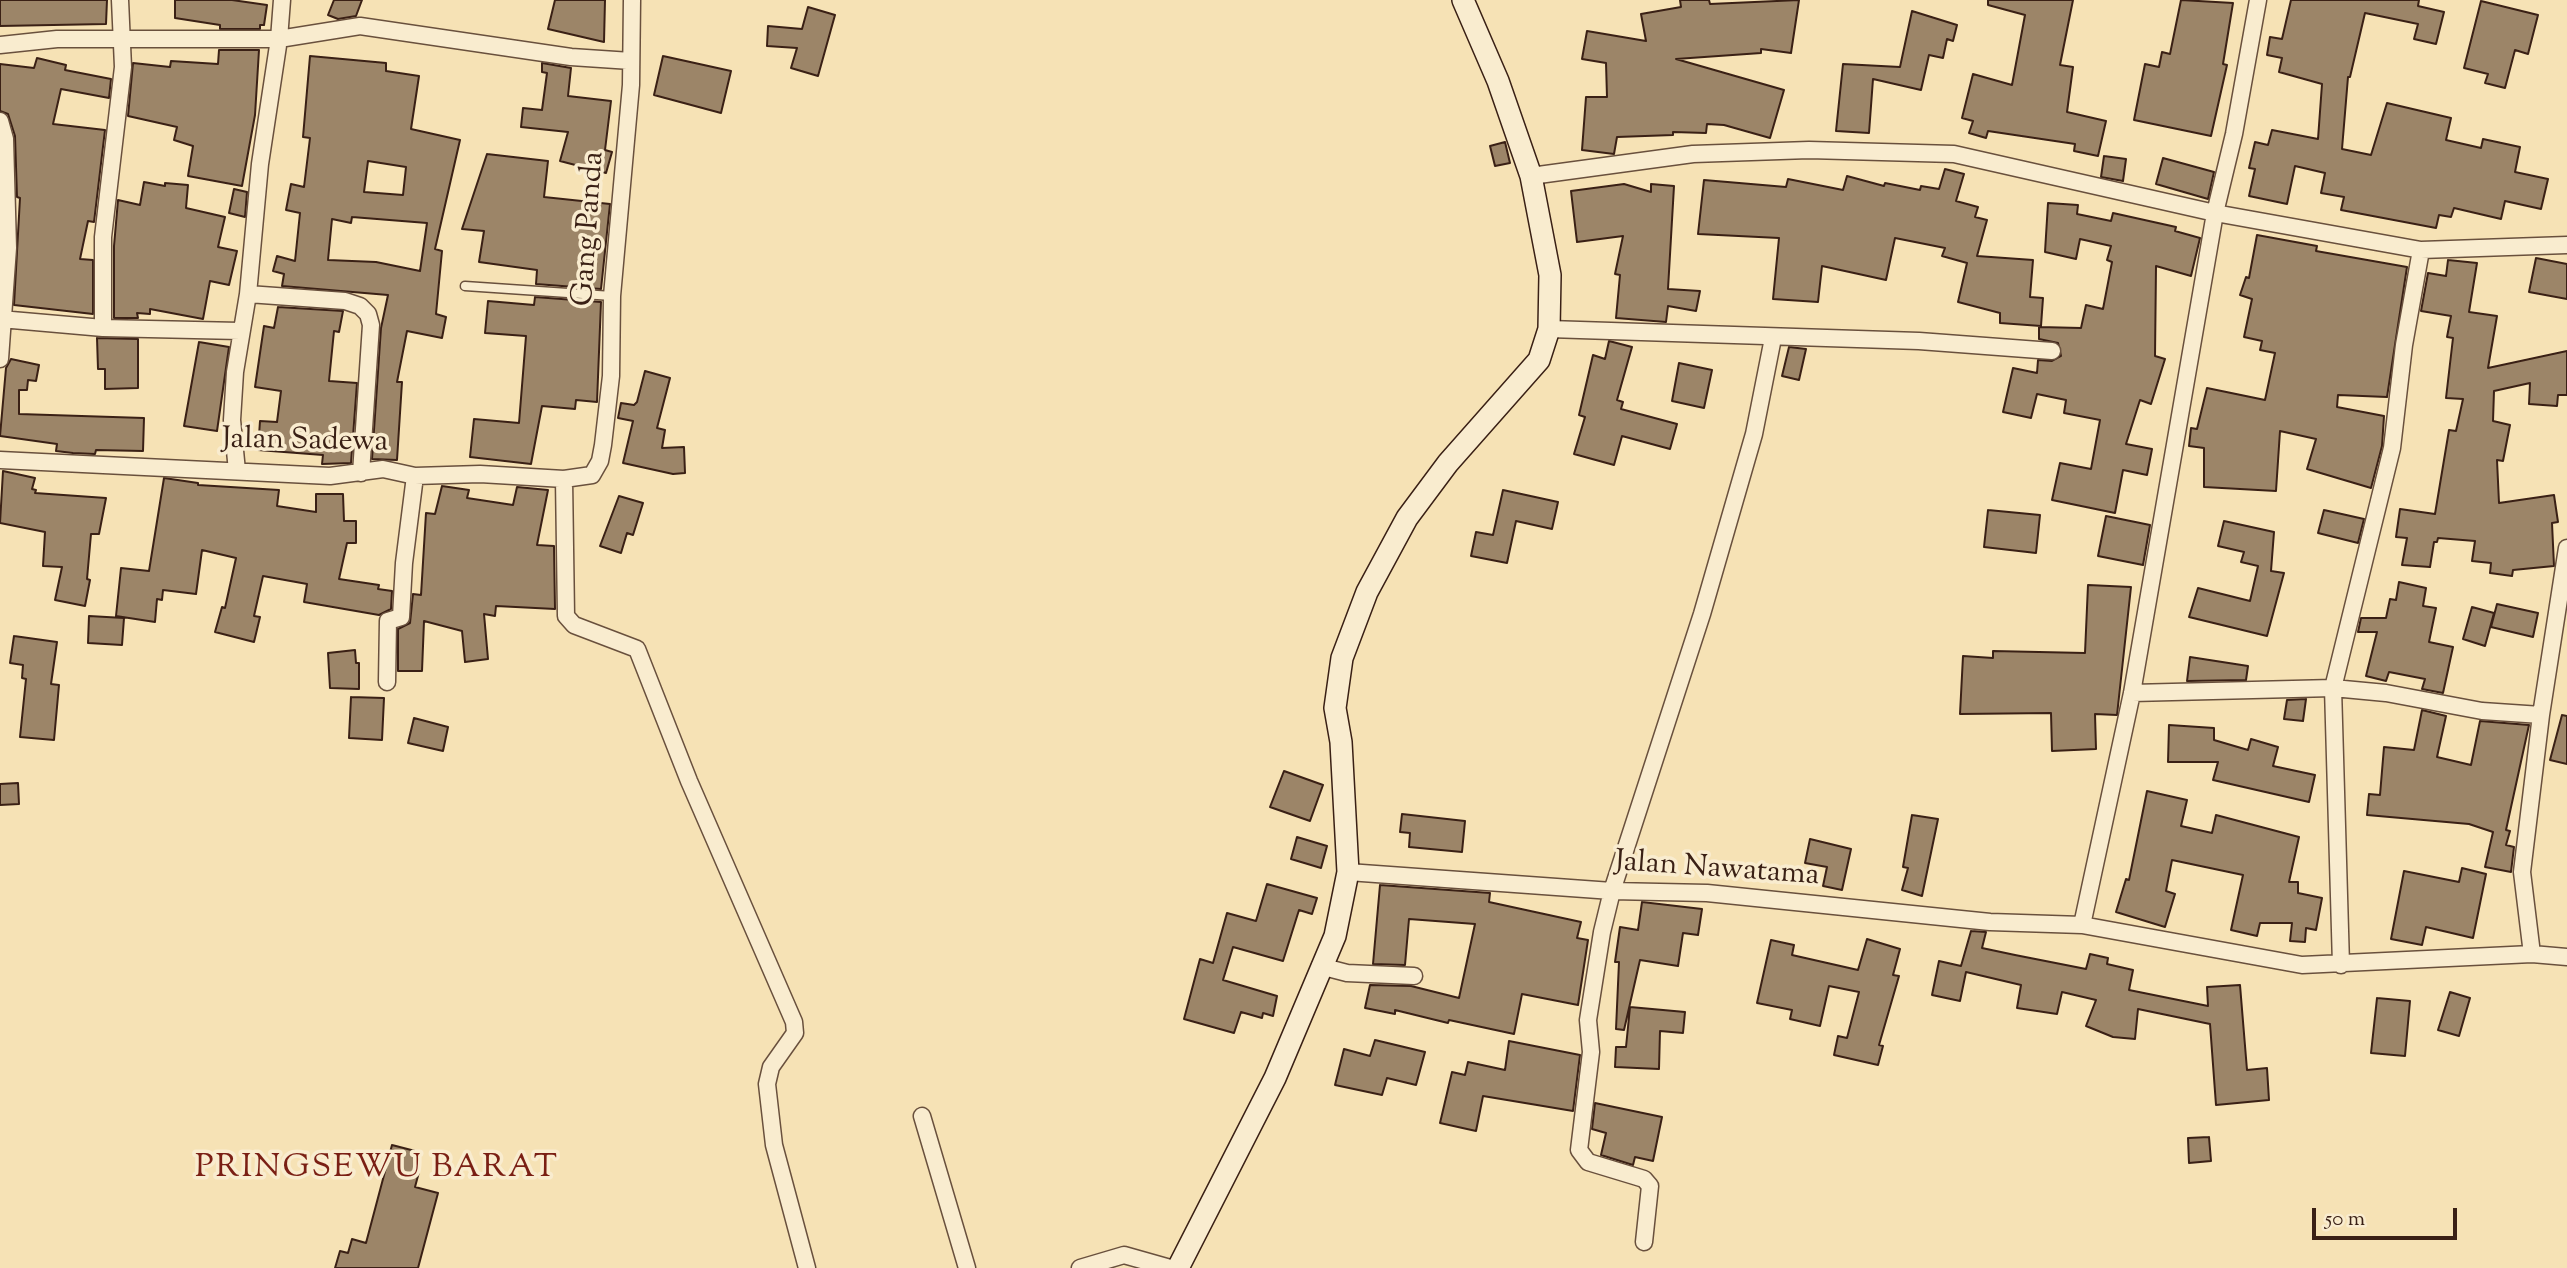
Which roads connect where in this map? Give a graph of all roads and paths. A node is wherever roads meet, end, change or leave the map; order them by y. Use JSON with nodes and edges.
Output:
{"nodes":[{"id":1,"x":120,"y":0,"type":"edge"},
{"id":2,"x":282,"y":0,"type":"edge"},
{"id":3,"x":632,"y":0,"type":"edge"},
{"id":4,"x":1463,"y":0,"type":"edge"},
{"id":5,"x":2258,"y":0,"type":"edge"},
{"id":6,"x":279,"y":39,"type":"junction"},
{"id":7,"x":121,"y":40,"type":"junction"},
{"id":8,"x":0,"y":45,"type":"edge"},
{"id":9,"x":631,"y":61,"type":"junction"},
{"id":10,"x":0,"y":121,"type":"edge"},
{"id":11,"x":1531,"y":176,"type":"junction"},
{"id":12,"x":2215,"y":213,"type":"junction"},
{"id":13,"x":2567,"y":245,"type":"edge"},
{"id":14,"x":2421,"y":250,"type":"junction"},
{"id":15,"x":465,"y":286,"type":"dead end"},
{"id":16,"x":248,"y":294,"type":"junction"},
{"id":17,"x":612,"y":296,"type":"junction"},
{"id":18,"x":1,"y":319,"type":"edge"},
{"id":19,"x":103,"y":328,"type":"junction"},
{"id":20,"x":1549,"y":329,"type":"junction"},
{"id":21,"x":240,"y":331,"type":"junction"},
{"id":22,"x":1773,"y":338,"type":"junction"},
{"id":23,"x":2052,"y":351,"type":"dead end"},
{"id":24,"x":0,"y":359,"type":"edge"},
{"id":25,"x":0,"y":460,"type":"edge"},
{"id":26,"x":600,"y":461,"type":"joint"},
{"id":27,"x":237,"y":471,"type":"junction"},
{"id":28,"x":361,"y":473,"type":"junction"},
{"id":29,"x":415,"y":476,"type":"junction"},
{"id":30,"x":564,"y":479,"type":"junction"},
{"id":31,"x":2567,"y":548,"type":"edge"},
{"id":32,"x":387,"y":681,"type":"dead end"},
{"id":33,"x":2333,"y":688,"type":"junction"},
{"id":34,"x":2132,"y":693,"type":"junction"},
{"id":35,"x":2541,"y":715,"type":"junction"},
{"id":36,"x":1348,"y":872,"type":"junction"},
{"id":37,"x":1612,"y":891,"type":"junction"},
{"id":38,"x":2082,"y":925,"type":"junction"},
{"id":39,"x":2532,"y":954,"type":"junction"},
{"id":40,"x":2567,"y":957,"type":"edge"},
{"id":41,"x":2342,"y":965,"type":"junction"},
{"id":42,"x":1320,"y":966,"type":"junction"},
{"id":43,"x":1414,"y":976,"type":"dead end"},
{"id":44,"x":922,"y":1116,"type":"dead end"},
{"id":45,"x":1644,"y":1242,"type":"dead end"},
{"id":46,"x":807,"y":1268,"type":"edge"},
{"id":47,"x":967,"y":1268,"type":"edge"},
{"id":48,"x":1080,"y":1268,"type":"edge"},
{"id":49,"x":1170,"y":1268,"type":"edge"},
{"id":50,"x":1178,"y":1268,"type":"edge"}],
"edges":[{"from":1,"to":7,"type":"street"},
{"from":2,"to":6,"type":"street"},
{"from":3,"to":9,"type":"street","name":"Gang Panda"},
{"from":4,"to":11,"type":"street"},
{"from":5,"to":12,"type":"street"},
{"from":6,"to":7,"type":"street"},
{"from":6,"to":9,"type":"street"},
{"from":6,"to":16,"type":"street"},
{"from":7,"to":8,"type":"street"},
{"from":7,"to":19,"type":"street"},
{"from":9,"to":17,"type":"street","name":"Gang Panda"},
{"from":10,"to":18,"type":"street"},
{"from":11,"to":12,"type":"street"},
{"from":11,"to":20,"type":"street"},
{"from":12,"to":14,"type":"street"},
{"from":12,"to":34,"type":"street"},
{"from":13,"to":14,"type":"street"},
{"from":14,"to":33,"type":"street"},
{"from":15,"to":17,"type":"lane"},
{"from":16,"to":21,"type":"street"},
{"from":16,"to":28,"type":"street"},
{"from":17,"to":26,"type":"street","name":"Gang Panda"},
{"from":18,"to":19,"type":"street"},
{"from":18,"to":24,"type":"street"},
{"from":19,"to":21,"type":"street"},
{"from":20,"to":22,"type":"street"},
{"from":20,"to":36,"type":"street"},
{"from":21,"to":27,"type":"street"},
{"from":22,"to":23,"type":"street"},
{"from":22,"to":37,"type":"street"},
{"from":25,"to":27,"type":"street","name":"Jalan Sadewa"},
{"from":26,"to":30,"type":"street","name":"Jalan Sadewa"},
{"from":27,"to":28,"type":"street","name":"Jalan Sadewa"},
{"from":28,"to":29,"type":"street","name":"Jalan Sadewa"},
{"from":29,"to":30,"type":"street","name":"Jalan Sadewa"},
{"from":29,"to":32,"type":"street"},
{"from":30,"to":46,"type":"street"},
{"from":31,"to":35,"type":"street"},
{"from":33,"to":34,"type":"street"},
{"from":33,"to":35,"type":"street"},
{"from":33,"to":41,"type":"street"},
{"from":34,"to":38,"type":"street"},
{"from":35,"to":39,"type":"street"},
{"from":36,"to":37,"type":"street","name":"Jalan Nawatama"},
{"from":36,"to":42,"type":"street"},
{"from":37,"to":38,"type":"street","name":"Jalan Nawatama"},
{"from":37,"to":45,"type":"street"},
{"from":38,"to":41,"type":"street","name":"Jalan Nawatama"},
{"from":39,"to":40,"type":"street","name":"Jalan Nawatama"},
{"from":39,"to":41,"type":"street","name":"Jalan Nawatama"},
{"from":42,"to":43,"type":"street"},
{"from":42,"to":50,"type":"street"},
{"from":44,"to":47,"type":"street"},
{"from":48,"to":49,"type":"street"}]}
